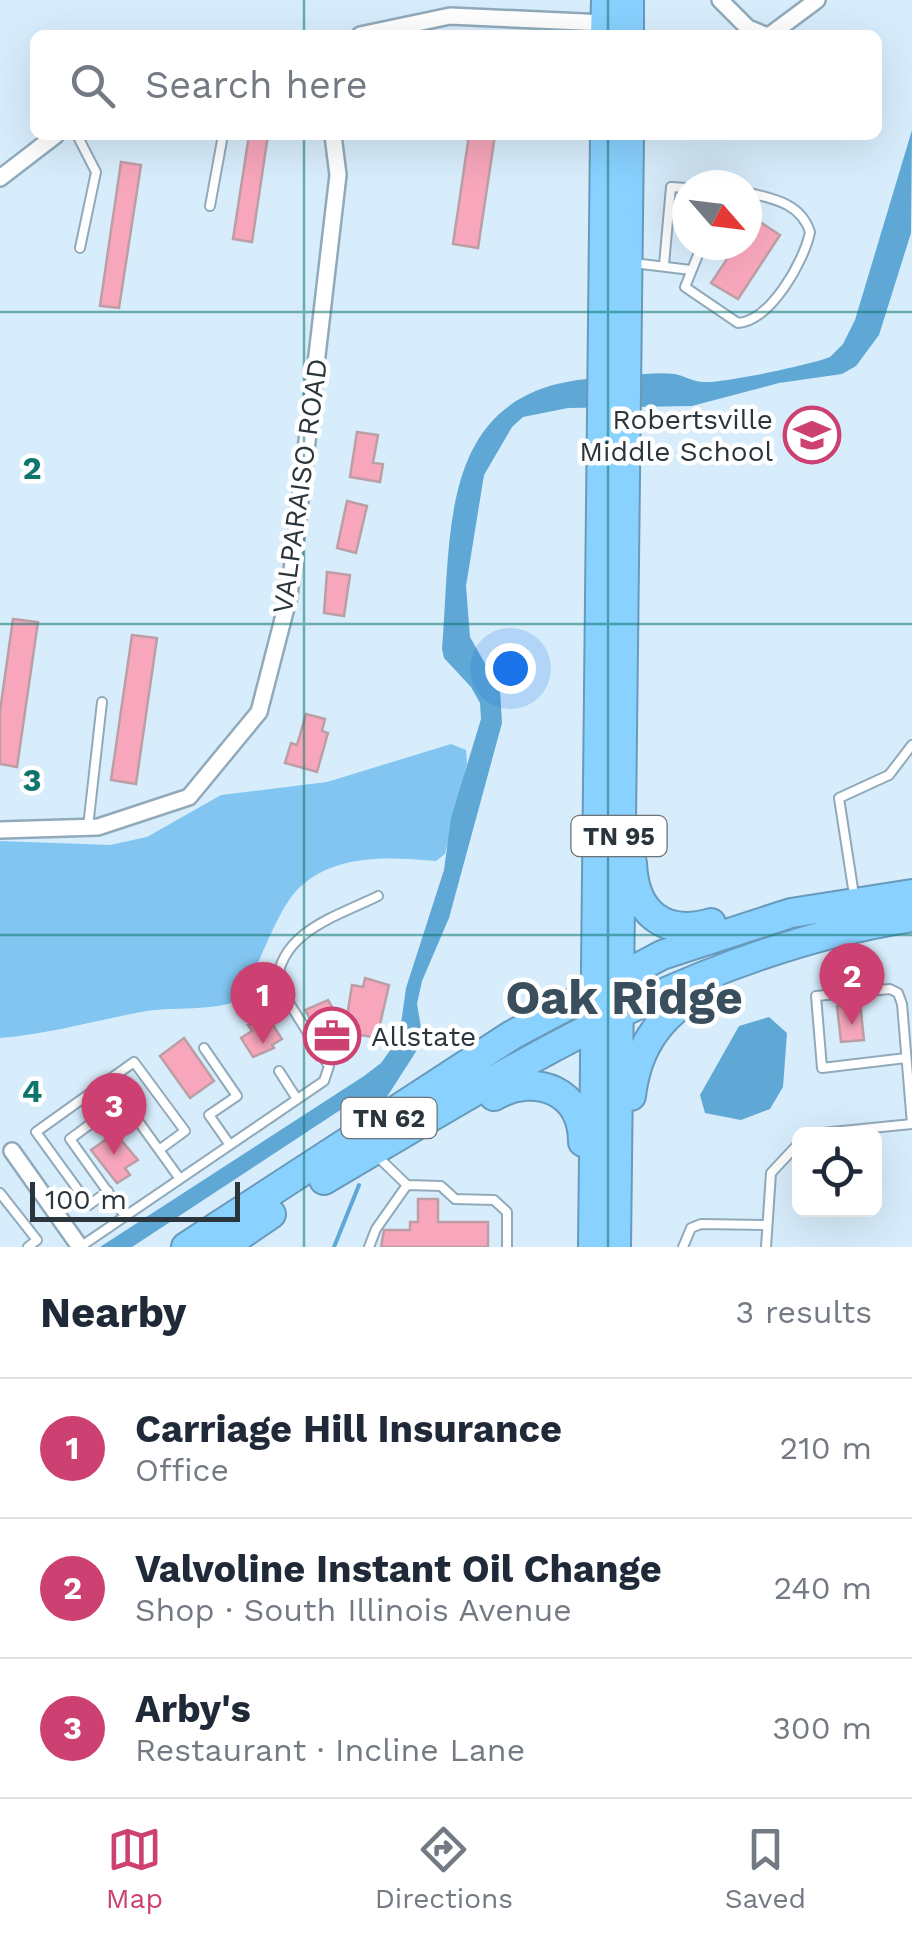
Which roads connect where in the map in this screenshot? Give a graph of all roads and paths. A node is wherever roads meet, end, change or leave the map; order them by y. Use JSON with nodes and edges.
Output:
{"nodes":[{"id":1,"x":629,"y":0,"type":"edge"},
{"id":2,"x":720,"y":0,"type":"edge"},
{"id":3,"x":816,"y":0,"type":"edge"},
{"id":4,"x":450,"y":8,"type":"edge"},
{"id":5,"x":611,"y":23,"type":"edge"},
{"id":6,"x":377,"y":30,"type":"edge"},
{"id":7,"x":753,"y":30,"type":"edge"},
{"id":8,"x":774,"y":30,"type":"edge"},
{"id":9,"x":49,"y":140,"type":"edge"},
{"id":10,"x":80,"y":140,"type":"edge"},
{"id":11,"x":222,"y":140,"type":"edge"},
{"id":12,"x":334,"y":140,"type":"edge"},
{"id":13,"x":605,"y":140,"type":"edge"},
{"id":14,"x":628,"y":140,"type":"edge"},
{"id":15,"x":0,"y":178,"type":"edge"},
{"id":16,"x":672,"y":186,"type":"edge"},
{"id":17,"x":762,"y":197,"type":"edge"},
{"id":18,"x":210,"y":206,"type":"dead end"},
{"id":19,"x":80,"y":248,"type":"dead end"},
{"id":20,"x":695,"y":260,"type":"edge"},
{"id":21,"x":616,"y":261,"type":"junction"},
{"id":22,"x":664,"y":265,"type":"junction"},
{"id":23,"x":691,"y":270,"type":"junction"},
{"id":24,"x":616,"y":424,"type":"junction"},
{"id":25,"x":601,"y":553,"type":"junction"},
{"id":26,"x":102,"y":702,"type":"dead end"},
{"id":27,"x":912,"y":745,"type":"edge"},
{"id":28,"x":620,"y":765,"type":"junction"},
{"id":29,"x":88,"y":827,"type":"junction"},
{"id":30,"x":0,"y":830,"type":"edge"},
{"id":31,"x":912,"y":894,"type":"edge"},
{"id":32,"x":378,"y":896,"type":"dead end"},
{"id":33,"x":791,"y":913,"type":"junction"},
{"id":34,"x":857,"y":913,"type":"junction"},
{"id":35,"x":912,"y":917,"type":"edge"},
{"id":36,"x":912,"y":927,"type":"edge"},
{"id":37,"x":807,"y":939,"type":"junction"},
{"id":38,"x":606,"y":984,"type":"junction"},
{"id":39,"x":566,"y":1004,"type":"junction"},
{"id":40,"x":606,"y":1019,"type":"junction"},
{"id":41,"x":204,"y":1048,"type":"dead end"},
{"id":42,"x":906,"y":1058,"type":"junction"},
{"id":43,"x":279,"y":1071,"type":"dead end"},
{"id":44,"x":297,"y":1099,"type":"junction"},
{"id":45,"x":882,"y":1127,"type":"edge"},
{"id":46,"x":410,"y":1130,"type":"junction"},
{"id":47,"x":230,"y":1145,"type":"junction"},
{"id":48,"x":159,"y":1150,"type":"junction"},
{"id":49,"x":12,"y":1151,"type":"dead end"},
{"id":50,"x":792,"y":1151,"type":"edge"},
{"id":51,"x":373,"y":1152,"type":"junction"},
{"id":52,"x":180,"y":1179,"type":"junction"},
{"id":53,"x":407,"y":1184,"type":"junction"},
{"id":54,"x":108,"y":1191,"type":"junction"},
{"id":55,"x":0,"y":1193,"type":"edge"},
{"id":56,"x":125,"y":1216,"type":"junction"},
{"id":57,"x":767,"y":1225,"type":"junction"},
{"id":58,"x":605,"y":1246,"type":"edge"},
{"id":59,"x":28,"y":1247,"type":"edge"},
{"id":60,"x":80,"y":1247,"type":"edge"},
{"id":61,"x":186,"y":1247,"type":"edge"},
{"id":62,"x":222,"y":1247,"type":"edge"},
{"id":63,"x":369,"y":1247,"type":"edge"},
{"id":64,"x":507,"y":1247,"type":"edge"},
{"id":65,"x":683,"y":1247,"type":"edge"},
{"id":66,"x":766,"y":1247,"type":"edge"}],
"edges":[{"from":1,"to":5,"type":"highway"},
{"from":2,"to":7,"type":"street"},
{"from":3,"to":8,"type":"street"},
{"from":4,"to":5,"type":"street"},
{"from":4,"to":6,"type":"street"},
{"from":9,"to":15,"type":"street"},
{"from":10,"to":19,"type":"lane"},
{"from":11,"to":18,"type":"lane"},
{"from":12,"to":29,"type":"street","name":"VALPARAISO ROAD"},
{"from":13,"to":21,"type":"highway","number":"TN 95"},
{"from":14,"to":21,"type":"highway"},
{"from":16,"to":22,"type":"lane"},
{"from":17,"to":23,"type":"lane"},
{"from":20,"to":23,"type":"lane"},
{"from":21,"to":22,"type":"lane"},
{"from":21,"to":24,"type":"highway","number":"TN 95"},
{"from":22,"to":23,"type":"lane"},
{"from":24,"to":25,"type":"highway","number":"TN 95"},
{"from":24,"to":28,"type":"highway","number":"TN 95"},
{"from":25,"to":38,"type":"highway","number":"TN 95"},
{"from":25,"to":39,"type":"highway"},
{"from":26,"to":29,"type":"lane"},
{"from":27,"to":34,"type":"lane"},
{"from":28,"to":33,"type":"highway"},
{"from":28,"to":38,"type":"highway","number":"TN 95"},
{"from":29,"to":30,"type":"street","name":"VALPARAISO ROAD"},
{"from":31,"to":34,"type":"highway","number":"TN 62"},
{"from":32,"to":44,"type":"lane"},
{"from":33,"to":34,"type":"highway","number":"TN 62"},
{"from":33,"to":38,"type":"highway","number":"TN 62"},
{"from":34,"to":35,"type":"highway","number":"TN 62"},
{"from":34,"to":36,"type":"highway"},
{"from":34,"to":37,"type":"highway","number":"TN 62"},
{"from":37,"to":40,"type":"highway","number":"TN 62"},
{"from":37,"to":58,"type":"highway"},
{"from":38,"to":39,"type":"highway","number":"TN 62"},
{"from":38,"to":40,"type":"highway","number":"TN 95"},
{"from":39,"to":61,"type":"highway","number":"TN 62"},
{"from":40,"to":46,"type":"highway","number":"TN 62"},
{"from":40,"to":58,"type":"highway","number":"TN 95"},
{"from":41,"to":47,"type":"lane"},
{"from":42,"to":42,"type":"lane"},
{"from":42,"to":45,"type":"lane"},
{"from":43,"to":44,"type":"lane"},
{"from":44,"to":47,"type":"lane"},
{"from":46,"to":51,"type":"highway","number":"TN 62"},
{"from":46,"to":58,"type":"highway"},
{"from":47,"to":52,"type":"lane"},
{"from":48,"to":52,"type":"lane"},
{"from":48,"to":54,"type":"lane"},
{"from":48,"to":54,"type":"lane"},
{"from":49,"to":60,"type":"street"},
{"from":50,"to":57,"type":"lane"},
{"from":51,"to":53,"type":"lane"},
{"from":51,"to":62,"type":"highway","number":"TN 62"},
{"from":52,"to":56,"type":"lane"},
{"from":53,"to":63,"type":"lane"},
{"from":53,"to":64,"type":"lane"},
{"from":54,"to":56,"type":"lane"},
{"from":55,"to":59,"type":"lane"},
{"from":56,"to":60,"type":"lane"},
{"from":57,"to":65,"type":"lane"},
{"from":57,"to":66,"type":"lane"}]}
